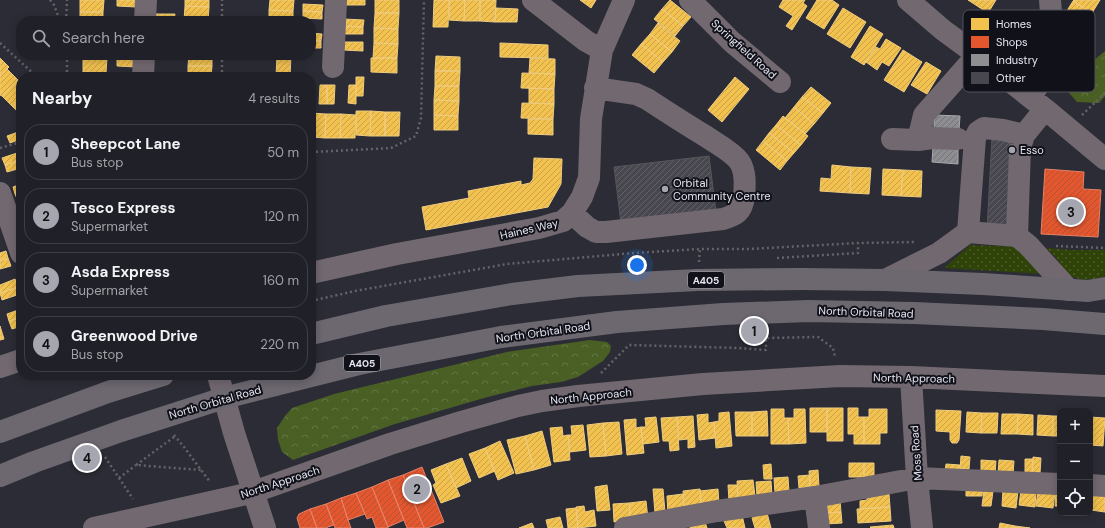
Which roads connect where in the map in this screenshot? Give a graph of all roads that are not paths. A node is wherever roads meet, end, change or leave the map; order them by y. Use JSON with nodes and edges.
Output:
{"nodes":[{"id":1,"x":146,"y":0,"type":"edge"},
{"id":2,"x":336,"y":0,"type":"edge"},
{"id":3,"x":533,"y":0,"type":"edge"},
{"id":4,"x":624,"y":0,"type":"edge"},
{"id":5,"x":690,"y":0,"type":"edge"},
{"id":6,"x":908,"y":0,"type":"edge"},
{"id":7,"x":1050,"y":0,"type":"edge"},
{"id":8,"x":1051,"y":10,"type":"edge"},
{"id":9,"x":145,"y":16,"type":"edge"},
{"id":10,"x":963,"y":45,"type":"edge"},
{"id":11,"x":602,"y":50,"type":"junction"},
{"id":12,"x":144,"y":60,"type":"edge"},
{"id":13,"x":333,"y":67,"type":"dead end"},
{"id":14,"x":963,"y":71,"type":"edge"},
{"id":15,"x":143,"y":72,"type":"edge"},
{"id":16,"x":780,"y":82,"type":"dead end"},
{"id":17,"x":595,"y":88,"type":"junction"},
{"id":18,"x":1024,"y":92,"type":"edge"},
{"id":19,"x":1043,"y":92,"type":"edge"},
{"id":20,"x":1038,"y":103,"type":"junction"},
{"id":21,"x":1024,"y":135,"type":"junction"},
{"id":22,"x":892,"y":139,"type":"dead end"},
{"id":23,"x":958,"y":139,"type":"dead end"},
{"id":24,"x":918,"y":140,"type":"junction"},
{"id":25,"x":1105,"y":159,"type":"edge"},
{"id":26,"x":0,"y":194,"type":"edge"},
{"id":27,"x":572,"y":213,"type":"junction"},
{"id":28,"x":968,"y":232,"type":"junction"},
{"id":29,"x":1017,"y":236,"type":"junction"},
{"id":30,"x":16,"y":239,"type":"edge"},
{"id":31,"x":316,"y":272,"type":"edge"},
{"id":32,"x":885,"y":280,"type":"junction"},
{"id":33,"x":1105,"y":288,"type":"edge"},
{"id":34,"x":1069,"y":290,"type":"junction"},
{"id":35,"x":1105,"y":324,"type":"edge"},
{"id":36,"x":316,"y":333,"type":"edge"},
{"id":37,"x":16,"y":362,"type":"edge"},
{"id":38,"x":0,"y":367,"type":"edge"},
{"id":39,"x":316,"y":375,"type":"edge"},
{"id":40,"x":911,"y":377,"type":"junction"},
{"id":41,"x":147,"y":380,"type":"edge"},
{"id":42,"x":219,"y":380,"type":"edge"},
{"id":43,"x":295,"y":380,"type":"edge"},
{"id":44,"x":1105,"y":386,"type":"edge"},
{"id":45,"x":224,"y":398,"type":"junction"},
{"id":46,"x":0,"y":432,"type":"edge"},
{"id":47,"x":0,"y":476,"type":"edge"},
{"id":48,"x":917,"y":478,"type":"junction"},
{"id":49,"x":1057,"y":484,"type":"edge"},
{"id":50,"x":1093,"y":485,"type":"edge"},
{"id":51,"x":1105,"y":486,"type":"edge"},
{"id":52,"x":253,"y":492,"type":"junction"},
{"id":53,"x":815,"y":497,"type":"junction"},
{"id":54,"x":94,"y":528,"type":"edge"},
{"id":55,"x":265,"y":528,"type":"edge"},
{"id":56,"x":625,"y":528,"type":"edge"},
{"id":57,"x":819,"y":528,"type":"edge"},
{"id":58,"x":922,"y":528,"type":"edge"}],
"edges":[{"from":1,"to":9,"type":"street"},
{"from":2,"to":13,"type":"street"},
{"from":3,"to":11,"type":"street"},
{"from":4,"to":11,"type":"street","name":"Haines Way"},
{"from":5,"to":16,"type":"street","name":"Springfield Road"},
{"from":6,"to":10,"type":"street"},
{"from":7,"to":8,"type":"street"},
{"from":11,"to":17,"type":"street","name":"Haines Way"},
{"from":12,"to":15,"type":"street"},
{"from":14,"to":24,"type":"street"},
{"from":17,"to":27,"type":"street","name":"Haines Way"},
{"from":17,"to":27,"type":"street"},
{"from":18,"to":20,"type":"street"},
{"from":19,"to":20,"type":"street"},
{"from":20,"to":21,"type":"street"},
{"from":20,"to":25,"type":"street"},
{"from":21,"to":28,"type":"street"},
{"from":21,"to":29,"type":"street"},
{"from":22,"to":24,"type":"street"},
{"from":23,"to":24,"type":"street"},
{"from":26,"to":30,"type":"street"},
{"from":27,"to":31,"type":"street","name":"Haines Way"},
{"from":28,"to":29,"type":"street"},
{"from":28,"to":32,"type":"street"},
{"from":29,"to":34,"type":"street"},
{"from":32,"to":34,"type":"highway","number":"A405"},
{"from":32,"to":36,"type":"highway","number":"A405"},
{"from":33,"to":34,"type":"highway","number":"A405"},
{"from":35,"to":39,"type":"highway","name":"North Orbital Road","number":"A405"},
{"from":37,"to":38,"type":"street"},
{"from":40,"to":44,"type":"street","name":"North Approach"},
{"from":40,"to":48,"type":"street","name":"Moss Road"},
{"from":40,"to":52,"type":"street","name":"North Approach"},
{"from":41,"to":46,"type":"highway"},
{"from":42,"to":45,"type":"street"},
{"from":43,"to":45,"type":"highway","name":"North Orbital Road","number":"A405"},
{"from":45,"to":47,"type":"highway","name":"North Orbital Road","number":"A405"},
{"from":45,"to":52,"type":"street"},
{"from":48,"to":49,"type":"street"},
{"from":48,"to":53,"type":"street"},
{"from":48,"to":58,"type":"street","name":"Moss Road"},
{"from":50,"to":51,"type":"street"},
{"from":52,"to":54,"type":"street","name":"North Approach"},
{"from":52,"to":55,"type":"street"},
{"from":53,"to":56,"type":"street"},
{"from":53,"to":57,"type":"street"}]}
